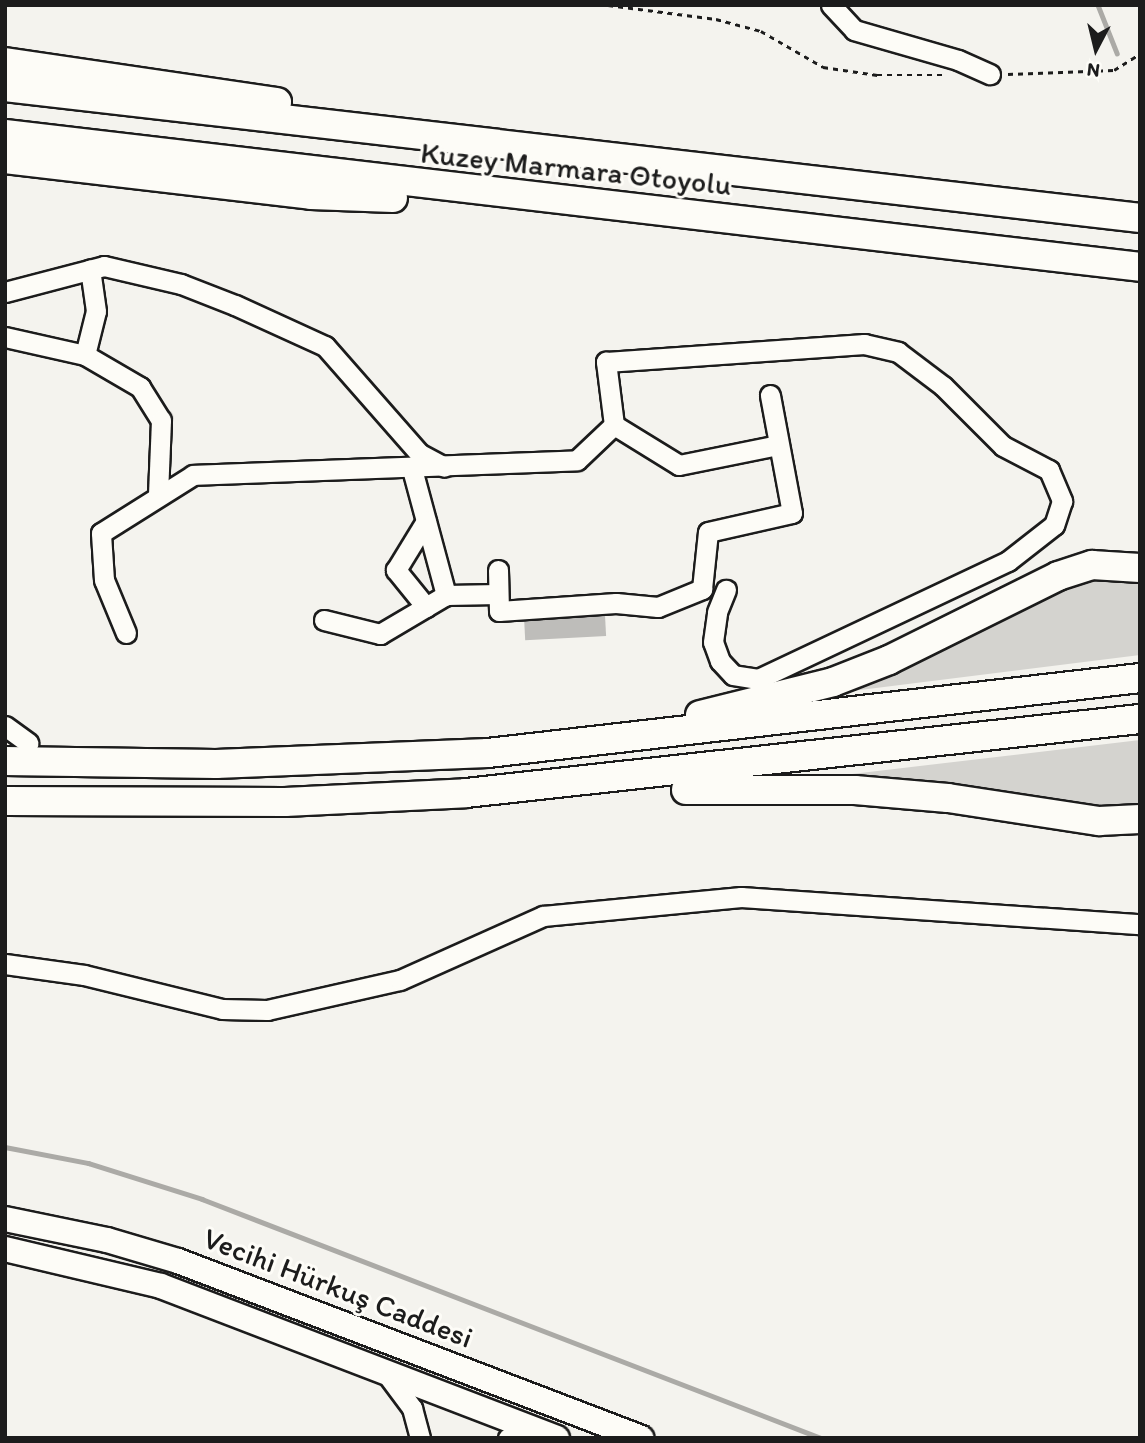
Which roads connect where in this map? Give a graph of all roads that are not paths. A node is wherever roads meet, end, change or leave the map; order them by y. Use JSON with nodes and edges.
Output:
{"nodes":[{"id":1,"x":831,"y":5,"type":"edge"},
{"id":2,"x":5,"y":62,"type":"edge"},
{"id":3,"x":990,"y":75,"type":"dead end"},
{"id":4,"x":5,"y":87,"type":"edge"},
{"id":5,"x":5,"y":134,"type":"edge"},
{"id":6,"x":461,"y":141,"type":"junction"},
{"id":7,"x":5,"y":159,"type":"edge"},
{"id":8,"x":494,"y":193,"type":"junction"},
{"id":9,"x":1140,"y":218,"type":"edge"},
{"id":10,"x":1140,"y":267,"type":"edge"},
{"id":11,"x":90,"y":269,"type":"junction"},
{"id":12,"x":5,"y":292,"type":"edge"},
{"id":13,"x":5,"y":337,"type":"edge"},
{"id":14,"x":85,"y":355,"type":"junction"},
{"id":15,"x":770,"y":395,"type":"dead end"},
{"id":16,"x":614,"y":425,"type":"junction"},
{"id":17,"x":778,"y":446,"type":"junction"},
{"id":18,"x":445,"y":468,"type":"junction"},
{"id":19,"x":412,"y":469,"type":"junction"},
{"id":20,"x":159,"y":495,"type":"junction"},
{"id":21,"x":426,"y":521,"type":"junction"},
{"id":22,"x":1140,"y":568,"type":"edge"},
{"id":23,"x":498,"y":570,"type":"dead end"},
{"id":24,"x":726,"y":590,"type":"dead end"},
{"id":25,"x":498,"y":594,"type":"junction"},
{"id":26,"x":446,"y":595,"type":"junction"},
{"id":27,"x":426,"y":607,"type":"junction"},
{"id":28,"x":324,"y":620,"type":"dead end"},
{"id":29,"x":125,"y":633,"type":"dead end"},
{"id":30,"x":1140,"y":678,"type":"edge"},
{"id":31,"x":1140,"y":719,"type":"edge"},
{"id":32,"x":5,"y":726,"type":"edge"},
{"id":33,"x":17,"y":742,"type":"edge"},
{"id":34,"x":488,"y":753,"type":"junction"},
{"id":35,"x":374,"y":760,"type":"junction"},
{"id":36,"x":5,"y":761,"type":"edge"},
{"id":37,"x":5,"y":801,"type":"edge"},
{"id":38,"x":285,"y":802,"type":"junction"},
{"id":39,"x":1140,"y":819,"type":"edge"},
{"id":40,"x":1140,"y":923,"type":"edge"},
{"id":41,"x":5,"y":964,"type":"edge"},
{"id":42,"x":5,"y":1219,"type":"edge"},
{"id":43,"x":5,"y":1249,"type":"edge"},
{"id":44,"x":383,"y":1369,"type":"junction"},
{"id":45,"x":420,"y":1438,"type":"edge"},
{"id":46,"x":557,"y":1438,"type":"edge"},
{"id":47,"x":641,"y":1438,"type":"edge"}],
"edges":[{"from":1,"to":3,"type":"street"},
{"from":2,"to":6,"type":"highway"},
{"from":4,"to":6,"type":"highway","name":"Kuzey Marmara Otoyolu"},
{"from":5,"to":8,"type":"highway","name":"Kuzey Marmara Otoyolu"},
{"from":6,"to":9,"type":"highway","name":"Kuzey Marmara Otoyolu"},
{"from":7,"to":8,"type":"highway"},
{"from":8,"to":10,"type":"highway","name":"Kuzey Marmara Otoyolu"},
{"from":11,"to":12,"type":"street"},
{"from":11,"to":14,"type":"street"},
{"from":11,"to":18,"type":"street"},
{"from":13,"to":14,"type":"street"},
{"from":14,"to":20,"type":"street"},
{"from":15,"to":17,"type":"street"},
{"from":16,"to":17,"type":"street"},
{"from":16,"to":18,"type":"street"},
{"from":16,"to":24,"type":"street"},
{"from":17,"to":25,"type":"street"},
{"from":18,"to":19,"type":"street"},
{"from":19,"to":20,"type":"street"},
{"from":19,"to":21,"type":"street"},
{"from":20,"to":29,"type":"street"},
{"from":21,"to":26,"type":"street"},
{"from":21,"to":27,"type":"street"},
{"from":22,"to":34,"type":"highway"},
{"from":23,"to":25,"type":"street"},
{"from":25,"to":26,"type":"street"},
{"from":26,"to":27,"type":"street"},
{"from":27,"to":28,"type":"street"},
{"from":30,"to":34,"type":"highway"},
{"from":31,"to":38,"type":"highway"},
{"from":32,"to":33,"type":"street"},
{"from":33,"to":35,"type":"highway"},
{"from":34,"to":35,"type":"highway"},
{"from":35,"to":36,"type":"highway"},
{"from":37,"to":38,"type":"highway"},
{"from":38,"to":39,"type":"highway"},
{"from":40,"to":41,"type":"street"},
{"from":42,"to":47,"type":"main road","name":"Vecihi Hürkuş Caddesi"},
{"from":43,"to":44,"type":"main road","name":"Vecihi Hürkuş Caddesi"},
{"from":44,"to":45,"type":"street"},
{"from":44,"to":46,"type":"main road","name":"Vecihi Hürkuş Caddesi"}]}
